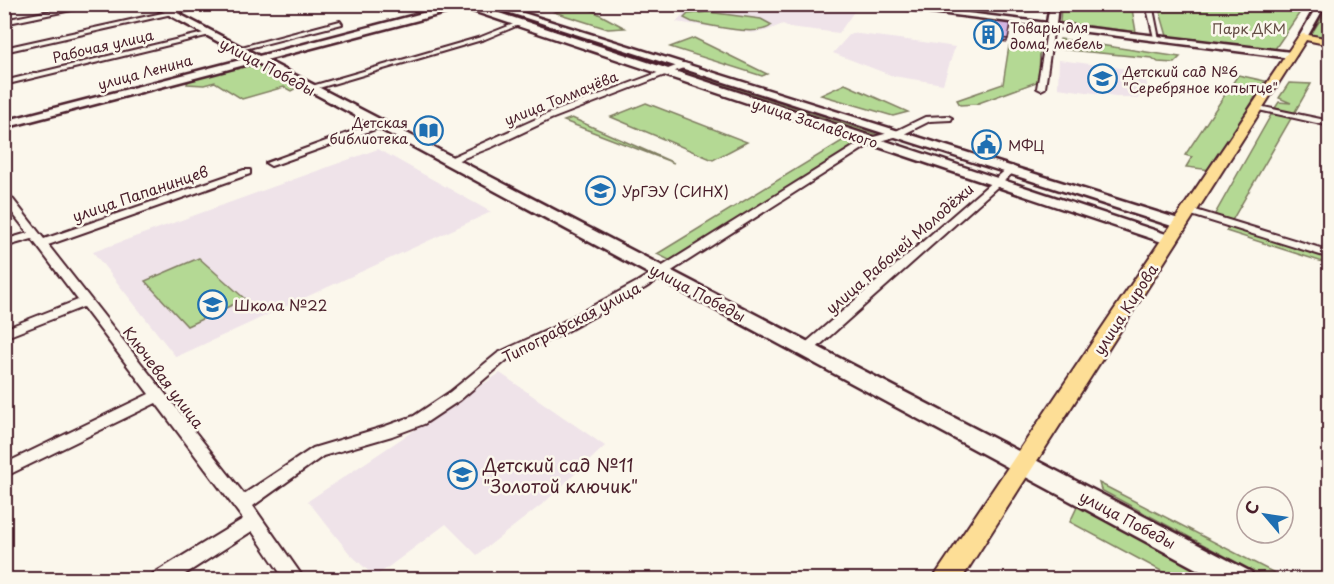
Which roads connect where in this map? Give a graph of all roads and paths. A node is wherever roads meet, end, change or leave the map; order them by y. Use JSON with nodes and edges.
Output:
{"nodes":[{"id":1,"x":97,"y":4,"type":"edge"},
{"id":2,"x":153,"y":4,"type":"edge"},
{"id":3,"x":213,"y":4,"type":"edge"},
{"id":4,"x":493,"y":4,"type":"edge"},
{"id":5,"x":873,"y":4,"type":"edge"},
{"id":6,"x":1054,"y":4,"type":"edge"},
{"id":7,"x":1149,"y":4,"type":"edge"},
{"id":8,"x":1322,"y":4,"type":"edge"},
{"id":9,"x":464,"y":5,"type":"edge"},
{"id":10,"x":171,"y":14,"type":"junction"},
{"id":11,"x":4,"y":22,"type":"edge"},
{"id":12,"x":340,"y":23,"type":"dead end"},
{"id":13,"x":518,"y":24,"type":"junction"},
{"id":14,"x":1051,"y":26,"type":"junction"},
{"id":15,"x":208,"y":34,"type":"junction"},
{"id":16,"x":1303,"y":37,"type":"junction"},
{"id":17,"x":1157,"y":38,"type":"junction"},
{"id":18,"x":1329,"y":42,"type":"edge"},
{"id":19,"x":237,"y":49,"type":"junction"},
{"id":20,"x":4,"y":50,"type":"edge"},
{"id":21,"x":1291,"y":55,"type":"junction"},
{"id":22,"x":255,"y":59,"type":"junction"},
{"id":23,"x":687,"y":65,"type":"junction"},
{"id":24,"x":666,"y":74,"type":"junction"},
{"id":25,"x":4,"y":83,"type":"edge"},
{"id":26,"x":309,"y":88,"type":"junction"},
{"id":27,"x":1041,"y":88,"type":"dead end"},
{"id":28,"x":1257,"y":107,"type":"junction"},
{"id":29,"x":948,"y":118,"type":"dead end"},
{"id":30,"x":1329,"y":124,"type":"edge"},
{"id":31,"x":4,"y":125,"type":"edge"},
{"id":32,"x":378,"y":125,"type":"junction"},
{"id":33,"x":899,"y":133,"type":"junction"},
{"id":34,"x":870,"y":141,"type":"junction"},
{"id":35,"x":448,"y":161,"type":"junction"},
{"id":36,"x":272,"y":163,"type":"dead end"},
{"id":37,"x":1012,"y":169,"type":"junction"},
{"id":38,"x":247,"y":172,"type":"dead end"},
{"id":39,"x":996,"y":182,"type":"junction"},
{"id":40,"x":4,"y":195,"type":"edge"},
{"id":41,"x":1184,"y":218,"type":"junction"},
{"id":42,"x":38,"y":238,"type":"junction"},
{"id":43,"x":1170,"y":240,"type":"junction"},
{"id":44,"x":4,"y":244,"type":"edge"},
{"id":45,"x":1329,"y":255,"type":"edge"},
{"id":46,"x":661,"y":273,"type":"junction"},
{"id":47,"x":86,"y":301,"type":"junction"},
{"id":48,"x":4,"y":334,"type":"edge"},
{"id":49,"x":806,"y":350,"type":"junction"},
{"id":50,"x":158,"y":396,"type":"junction"},
{"id":51,"x":1023,"y":464,"type":"junction"},
{"id":52,"x":4,"y":471,"type":"edge"},
{"id":53,"x":242,"y":504,"type":"junction"},
{"id":54,"x":254,"y":521,"type":"junction"},
{"id":55,"x":159,"y":579,"type":"edge"},
{"id":56,"x":296,"y":579,"type":"edge"},
{"id":57,"x":945,"y":579,"type":"edge"},
{"id":58,"x":1242,"y":579,"type":"edge"}],
"edges":[{"from":1,"to":11,"type":"street"},
{"from":2,"to":10,"type":"street","name":"улица Победы"},
{"from":3,"to":10,"type":"street"},
{"from":4,"to":23,"type":"street","name":"улица Заславского"},
{"from":5,"to":14,"type":"street"},
{"from":6,"to":14,"type":"street"},
{"from":7,"to":17,"type":"street"},
{"from":8,"to":16,"type":"street"},
{"from":9,"to":13,"type":"street","name":"улица Заславского"},
{"from":9,"to":22,"type":"street","name":"улица Ленина"},
{"from":10,"to":15,"type":"street","name":"улица Победы"},
{"from":10,"to":20,"type":"street"},
{"from":12,"to":19,"type":"street"},
{"from":13,"to":24,"type":"street","name":"улица Заславского"},
{"from":13,"to":26,"type":"street"},
{"from":14,"to":17,"type":"street"},
{"from":14,"to":27,"type":"street"},
{"from":15,"to":19,"type":"street","name":"улица Победы"},
{"from":15,"to":25,"type":"street","name":"Рабочая улица"},
{"from":16,"to":18,"type":"main road"},
{"from":16,"to":21,"type":"main road","name":"улица Кирова"},
{"from":17,"to":21,"type":"street"},
{"from":19,"to":22,"type":"street","name":"улица Победы"},
{"from":21,"to":28,"type":"main road","name":"улица Кирова"},
{"from":22,"to":26,"type":"street","name":"улица Победы"},
{"from":22,"to":31,"type":"street","name":"улица Ленина"},
{"from":23,"to":24,"type":"street","name":"улица Толмачёва"},
{"from":23,"to":33,"type":"street","name":"улица Заславского"},
{"from":24,"to":34,"type":"street","name":"улица Заславского"},
{"from":24,"to":35,"type":"street","name":"улица Толмачёва"},
{"from":26,"to":32,"type":"street","name":"улица Победы"},
{"from":28,"to":30,"type":"street"},
{"from":28,"to":41,"type":"main road","name":"улица Кирова"},
{"from":29,"to":33,"type":"street"},
{"from":32,"to":35,"type":"street","name":"улица Победы"},
{"from":32,"to":36,"type":"street"},
{"from":33,"to":34,"type":"street","name":"Типографская улица"},
{"from":33,"to":37,"type":"street","name":"улица Заславского"},
{"from":34,"to":39,"type":"street","name":"улица Заславского"},
{"from":34,"to":46,"type":"street","name":"Типографская улица"},
{"from":35,"to":46,"type":"street","name":"улица Победы"},
{"from":37,"to":39,"type":"street","name":"улица Рабочей Молодёжи"},
{"from":37,"to":41,"type":"street","name":"улица Заславского"},
{"from":38,"to":42,"type":"street","name":"улица Папанинцев"},
{"from":39,"to":43,"type":"street","name":"улица Заславского"},
{"from":39,"to":49,"type":"street","name":"улица Рабочей Молодёжи"},
{"from":40,"to":42,"type":"street","name":"Ключевая улица"},
{"from":41,"to":43,"type":"main road","name":"улица Кирова"},
{"from":41,"to":45,"type":"street","name":"улица Заславского"},
{"from":42,"to":44,"type":"street","name":"улица Папанинцев"},
{"from":42,"to":47,"type":"street","name":"Ключевая улица"},
{"from":43,"to":51,"type":"main road","name":"улица Кирова"},
{"from":46,"to":49,"type":"street","name":"улица Победы"},
{"from":46,"to":53,"type":"street","name":"Типографская улица"},
{"from":47,"to":48,"type":"street"},
{"from":47,"to":50,"type":"street","name":"Ключевая улица"},
{"from":49,"to":51,"type":"street","name":"улица Победы"},
{"from":50,"to":52,"type":"street"},
{"from":50,"to":53,"type":"street","name":"Ключевая улица"},
{"from":51,"to":57,"type":"main road","name":"улица Кирова"},
{"from":51,"to":58,"type":"street","name":"улица Победы"},
{"from":53,"to":54,"type":"street","name":"Ключевая улица"},
{"from":54,"to":55,"type":"street"},
{"from":54,"to":56,"type":"street","name":"Ключевая улица"}]}
